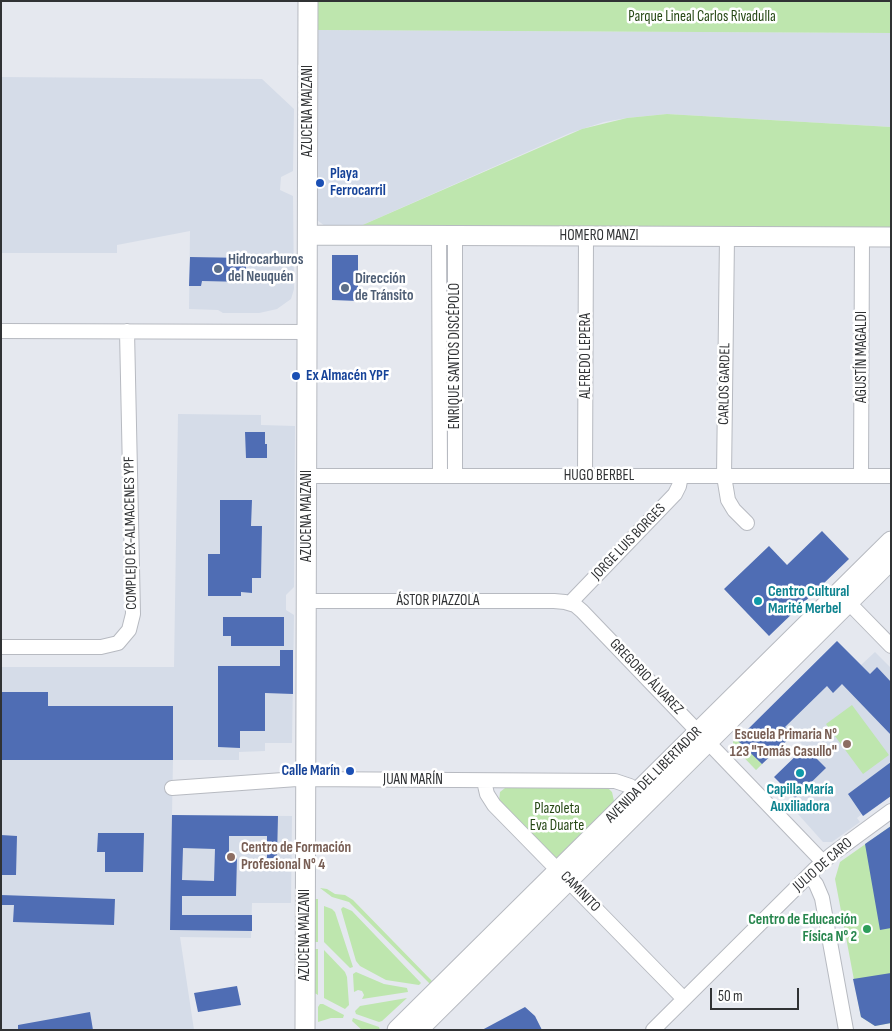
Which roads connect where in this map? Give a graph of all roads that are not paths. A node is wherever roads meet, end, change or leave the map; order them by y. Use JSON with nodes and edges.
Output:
{"nodes":[{"id":1,"x":308,"y":1,"type":"edge"},
{"id":2,"x":308,"y":235,"type":"junction"},
{"id":3,"x":447,"y":236,"type":"junction"},
{"id":4,"x":586,"y":236,"type":"junction"},
{"id":5,"x":727,"y":237,"type":"junction"},
{"id":6,"x":862,"y":237,"type":"junction"},
{"id":7,"x":891,"y":237,"type":"edge"},
{"id":8,"x":1,"y":331,"type":"edge"},
{"id":9,"x":127,"y":332,"type":"junction"},
{"id":10,"x":308,"y":332,"type":"junction"},
{"id":11,"x":307,"y":476,"type":"junction"},
{"id":12,"x":440,"y":476,"type":"junction"},
{"id":13,"x":455,"y":476,"type":"junction"},
{"id":14,"x":585,"y":476,"type":"junction"},
{"id":15,"x":681,"y":476,"type":"junction"},
{"id":16,"x":724,"y":476,"type":"junction"},
{"id":17,"x":861,"y":476,"type":"junction"},
{"id":18,"x":891,"y":476,"type":"edge"},
{"id":19,"x":747,"y":523,"type":"dead end"},
{"id":20,"x":891,"y":540,"type":"edge"},
{"id":21,"x":891,"y":560,"type":"edge"},
{"id":22,"x":307,"y":601,"type":"junction"},
{"id":23,"x":848,"y":602,"type":"junction"},
{"id":24,"x":570,"y":603,"type":"junction"},
{"id":25,"x":891,"y":646,"type":"edge"},
{"id":26,"x":1,"y":647,"type":"edge"},
{"id":27,"x":703,"y":737,"type":"junction"},
{"id":28,"x":306,"y":780,"type":"junction"},
{"id":29,"x":484,"y":781,"type":"junction"},
{"id":30,"x":172,"y":788,"type":"dead end"},
{"id":31,"x":642,"y":797,"type":"junction"},
{"id":32,"x":891,"y":811,"type":"edge"},
{"id":33,"x":823,"y":862,"type":"junction"},
{"id":34,"x":563,"y":875,"type":"junction"},
{"id":35,"x":809,"y":876,"type":"junction"},
{"id":36,"x":684,"y":999,"type":"junction"},
{"id":37,"x":305,"y":1030,"type":"edge"},
{"id":38,"x":396,"y":1030,"type":"edge"},
{"id":39,"x":418,"y":1030,"type":"edge"},
{"id":40,"x":653,"y":1030,"type":"edge"},
{"id":41,"x":846,"y":1030,"type":"edge"}],
"edges":[{"from":1,"to":2,"type":"main road","name":"AZUCENA MAIZANI"},
{"from":2,"to":3,"type":"main road","name":"HOMERO MANZI"},
{"from":2,"to":10,"type":"main road","name":"AZUCENA MAIZANI"},
{"from":3,"to":4,"type":"main road","name":"HOMERO MANZI"},
{"from":3,"to":12,"type":"street","name":"ENRIQUE SANTOS DISCÉPOLO"},
{"from":3,"to":13,"type":"street","name":"ENRIQUE SANTOS DISCÉPOLO"},
{"from":4,"to":5,"type":"main road","name":"HOMERO MANZI"},
{"from":4,"to":14,"type":"street","name":"ALFREDO LEPERA"},
{"from":5,"to":6,"type":"main road","name":"HOMERO MANZI"},
{"from":5,"to":16,"type":"street","name":"CARLOS GARDEL"},
{"from":6,"to":7,"type":"main road","name":"HOMERO MANZI"},
{"from":6,"to":17,"type":"street","name":"AGUSTÍN MAGALDI"},
{"from":8,"to":9,"type":"street"},
{"from":9,"to":10,"type":"street"},
{"from":9,"to":26,"type":"street","name":"COMPLEJO EX-ALMACENES YPF"},
{"from":10,"to":11,"type":"main road","name":"AZUCENA MAIZANI"},
{"from":11,"to":12,"type":"street","name":"HUGO BERBEL"},
{"from":11,"to":22,"type":"main road","name":"AZUCENA MAIZANI"},
{"from":12,"to":13,"type":"street","name":"HUGO BERBEL"},
{"from":13,"to":14,"type":"street","name":"HUGO BERBEL"},
{"from":14,"to":15,"type":"street","name":"HUGO BERBEL"},
{"from":15,"to":16,"type":"street","name":"HUGO BERBEL"},
{"from":15,"to":24,"type":"street","name":"JORGE LUIS BORGES"},
{"from":16,"to":17,"type":"street","name":"HUGO BERBEL"},
{"from":16,"to":19,"type":"street","name":"CARLOS GARDEL"},
{"from":17,"to":18,"type":"street","name":"HUGO BERBEL"},
{"from":20,"to":27,"type":"main road","name":"AVENIDA DEL LIBERTADOR"},
{"from":21,"to":23,"type":"main road","name":"AVENIDA DEL LIBERTADOR"},
{"from":22,"to":24,"type":"street","name":"ÁSTOR PIAZZOLA"},
{"from":22,"to":28,"type":"main road","name":"AZUCENA MAIZANI"},
{"from":23,"to":25,"type":"street"},
{"from":23,"to":27,"type":"main road","name":"AVENIDA DEL LIBERTADOR"},
{"from":24,"to":27,"type":"street","name":"GREGORIO ÁLVAREZ"},
{"from":27,"to":31,"type":"main road","name":"AVENIDA DEL LIBERTADOR"},
{"from":27,"to":33,"type":"street","name":"GREGORIO ÁLVAREZ"},
{"from":28,"to":29,"type":"street","name":"JUAN MARÍN"},
{"from":28,"to":30,"type":"street","name":"JUAN MARÍN"},
{"from":28,"to":37,"type":"main road","name":"AZUCENA MAIZANI"},
{"from":29,"to":31,"type":"street","name":"JUAN MARÍN"},
{"from":29,"to":34,"type":"street","name":"CAMINITO"},
{"from":31,"to":34,"type":"main road","name":"AVENIDA DEL LIBERTADOR"},
{"from":32,"to":33,"type":"street","name":"JULIO DE CARO"},
{"from":33,"to":35,"type":"street","name":"JULIO DE CARO"},
{"from":34,"to":36,"type":"street","name":"CAMINITO"},
{"from":34,"to":38,"type":"main road","name":"AVENIDA DEL LIBERTADOR"},
{"from":34,"to":39,"type":"main road","name":"AVENIDA DEL LIBERTADOR"},
{"from":35,"to":36,"type":"street","name":"JULIO DE CARO"},
{"from":35,"to":41,"type":"street"},
{"from":36,"to":40,"type":"street","name":"JULIO DE CARO"}]}
